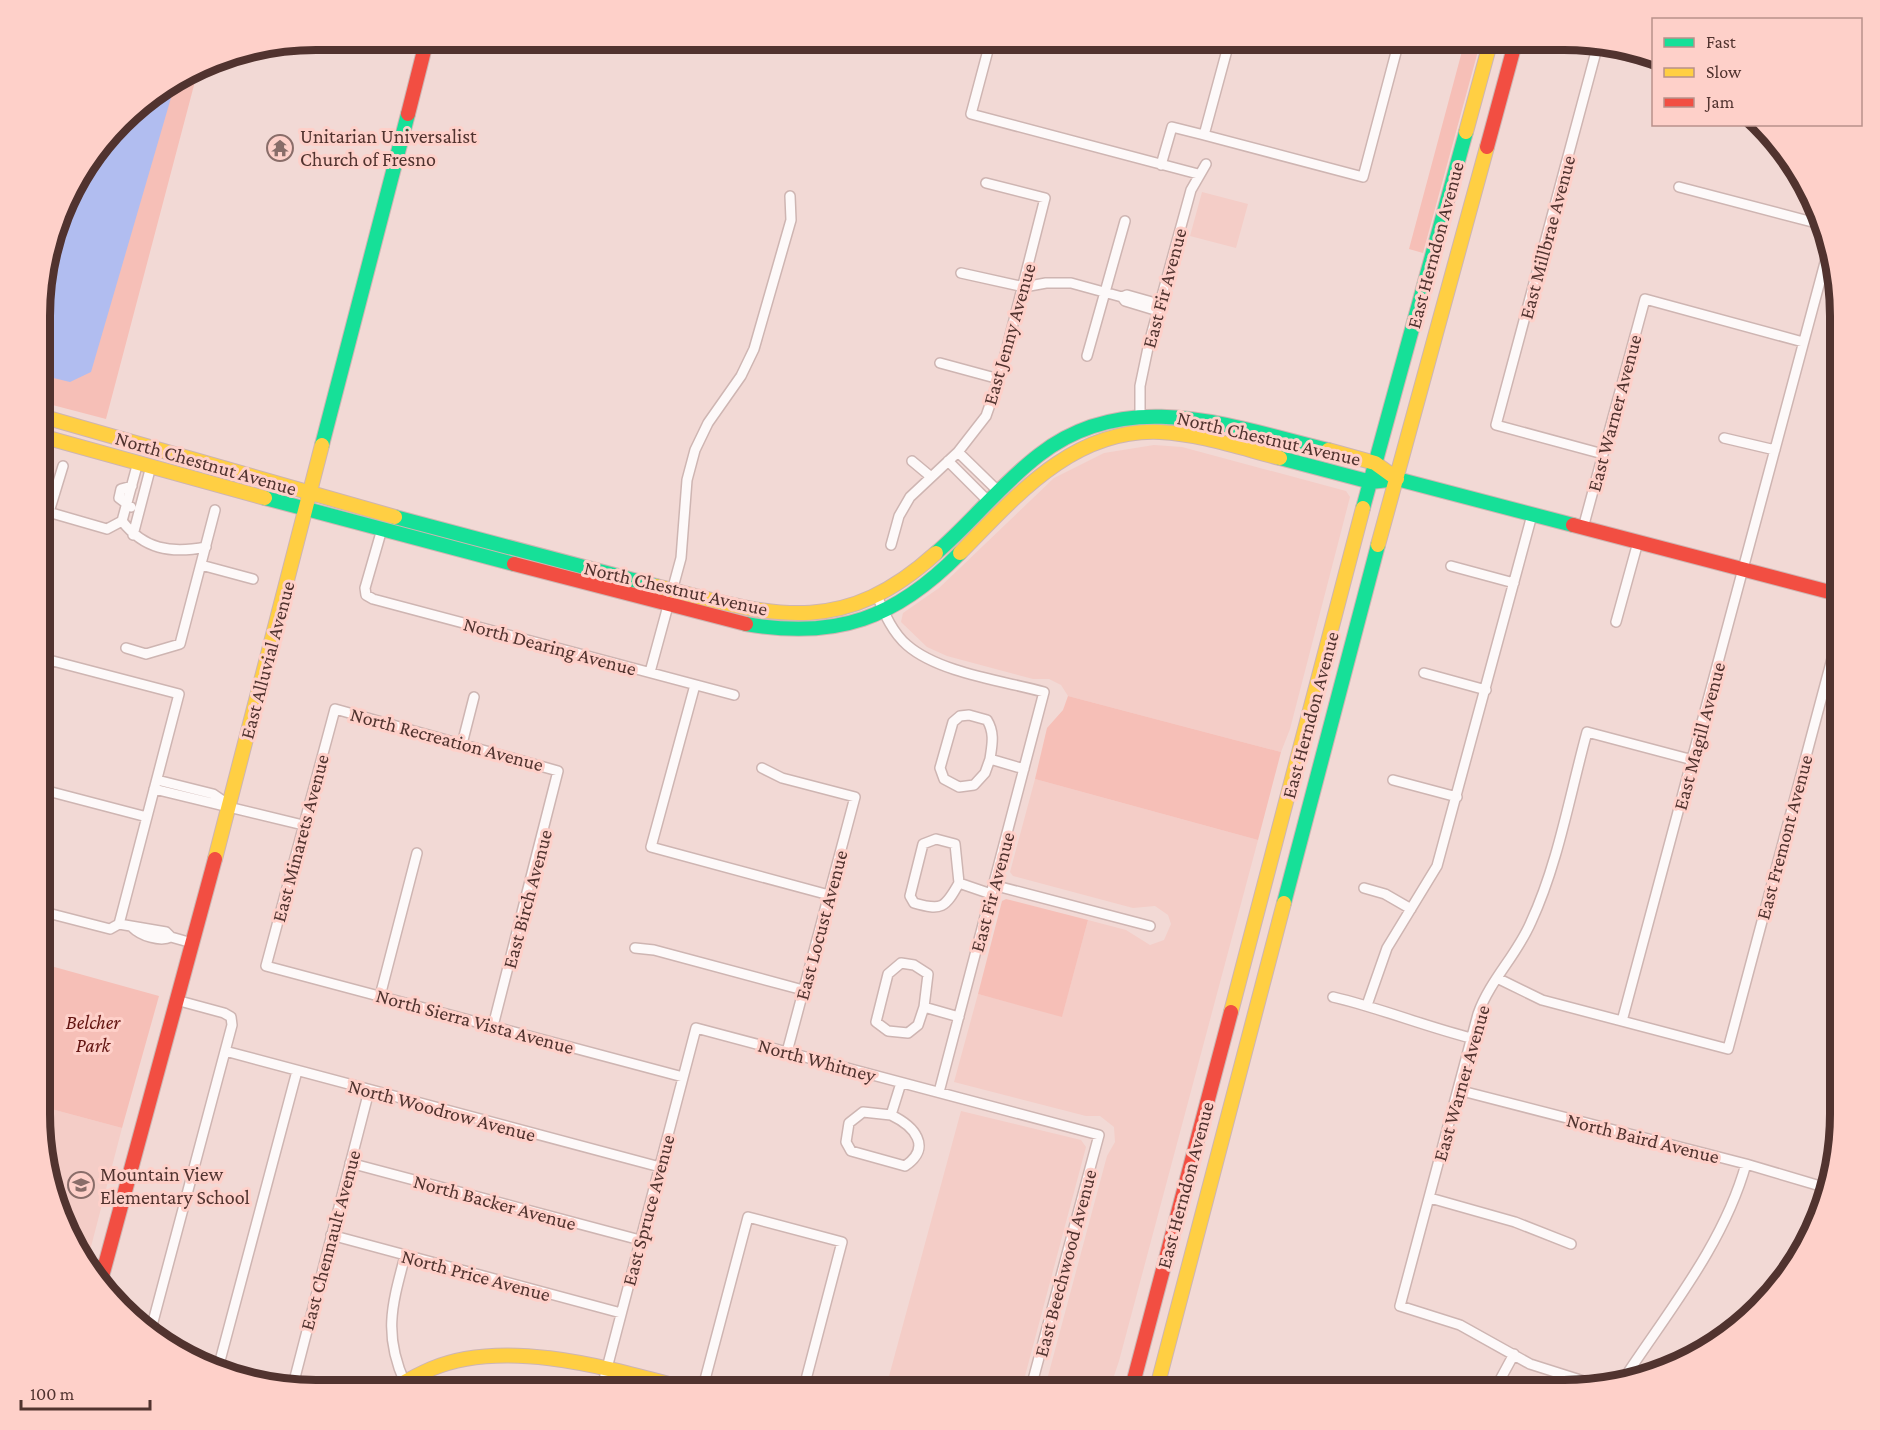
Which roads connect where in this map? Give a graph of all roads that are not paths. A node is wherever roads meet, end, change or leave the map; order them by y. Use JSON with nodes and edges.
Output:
{"nodes":[{"id":1,"x":424,"y":50,"type":"edge"},
{"id":2,"x":988,"y":50,"type":"edge"},
{"id":3,"x":1227,"y":50,"type":"edge"},
{"id":4,"x":1397,"y":50,"type":"edge"},
{"id":5,"x":1488,"y":50,"type":"edge"},
{"id":6,"x":1513,"y":50,"type":"edge"},
{"id":7,"x":1596,"y":52,"type":"edge"},
{"id":8,"x":1204,"y":135,"type":"junction"},
{"id":9,"x":1206,"y":164,"type":"dead end"},
{"id":10,"x":1161,"y":165,"type":"junction"},
{"id":11,"x":1198,"y":174,"type":"junction"},
{"id":12,"x":986,"y":183,"type":"dead end"},
{"id":13,"x":1678,"y":187,"type":"dead end"},
{"id":14,"x":790,"y":196,"type":"dead end"},
{"id":15,"x":1125,"y":221,"type":"dead end"},
{"id":16,"x":1813,"y":222,"type":"edge"},
{"id":17,"x":1825,"y":263,"type":"edge"},
{"id":18,"x":961,"y":273,"type":"dead end"},
{"id":19,"x":1024,"y":287,"type":"junction"},
{"id":20,"x":1105,"y":292,"type":"junction"},
{"id":21,"x":1159,"y":307,"type":"junction"},
{"id":22,"x":1803,"y":342,"type":"junction"},
{"id":23,"x":1087,"y":356,"type":"dead end"},
{"id":24,"x":940,"y":363,"type":"dead end"},
{"id":25,"x":999,"y":379,"type":"junction"},
{"id":26,"x":1140,"y":416,"type":"junction"},
{"id":27,"x":50,"y":419,"type":"edge"},
{"id":28,"x":1203,"y":420,"type":"junction"},
{"id":29,"x":1136,"y":433,"type":"junction"},
{"id":30,"x":50,"y":438,"type":"edge"},
{"id":31,"x":1724,"y":438,"type":"dead end"},
{"id":32,"x":1775,"y":450,"type":"junction"},
{"id":33,"x":958,"y":452,"type":"junction"},
{"id":34,"x":1604,"y":454,"type":"junction"},
{"id":35,"x":912,"y":461,"type":"dead end"},
{"id":36,"x":948,"y":461,"type":"junction"},
{"id":37,"x":1375,"y":463,"type":"junction"},
{"id":38,"x":144,"y":464,"type":"junction"},
{"id":39,"x":63,"y":466,"type":"dead end"},
{"id":40,"x":930,"y":476,"type":"junction"},
{"id":41,"x":1397,"y":478,"type":"junction"},
{"id":42,"x":1371,"y":482,"type":"junction"},
{"id":43,"x":1020,"y":491,"type":"junction"},
{"id":44,"x":311,"y":494,"type":"junction"},
{"id":45,"x":993,"y":496,"type":"junction"},
{"id":46,"x":50,"y":498,"type":"edge"},
{"id":47,"x":126,"y":506,"type":"junction"},
{"id":48,"x":139,"y":509,"type":"junction"},
{"id":49,"x":306,"y":509,"type":"junction"},
{"id":50,"x":215,"y":510,"type":"dead end"},
{"id":51,"x":50,"y":512,"type":"edge"},
{"id":52,"x":1532,"y":515,"type":"junction"},
{"id":53,"x":122,"y":521,"type":"junction"},
{"id":54,"x":1583,"y":528,"type":"junction"},
{"id":55,"x":382,"y":529,"type":"junction"},
{"id":56,"x":133,"y":535,"type":"junction"},
{"id":57,"x":1638,"y":542,"type":"junction"},
{"id":58,"x":891,"y":545,"type":"dead end"},
{"id":59,"x":206,"y":547,"type":"junction"},
{"id":60,"x":201,"y":565,"type":"junction"},
{"id":61,"x":1451,"y":566,"type":"dead end"},
{"id":62,"x":1743,"y":570,"type":"junction"},
{"id":63,"x":253,"y":579,"type":"dead end"},
{"id":64,"x":1514,"y":583,"type":"junction"},
{"id":65,"x":673,"y":590,"type":"junction"},
{"id":66,"x":1830,"y":592,"type":"edge"},
{"id":67,"x":878,"y":597,"type":"junction"},
{"id":68,"x":669,"y":605,"type":"junction"},
{"id":69,"x":884,"y":612,"type":"junction"},
{"id":70,"x":1616,"y":621,"type":"dead end"},
{"id":71,"x":126,"y":648,"type":"dead end"},
{"id":72,"x":50,"y":660,"type":"edge"},
{"id":73,"x":1830,"y":667,"type":"edge"},
{"id":74,"x":650,"y":672,"type":"junction"},
{"id":75,"x":1424,"y":673,"type":"dead end"},
{"id":76,"x":695,"y":685,"type":"junction"},
{"id":77,"x":1486,"y":690,"type":"junction"},
{"id":78,"x":734,"y":695,"type":"dead end"},
{"id":79,"x":474,"y":697,"type":"dead end"},
{"id":80,"x":335,"y":709,"type":"joint"},
{"id":81,"x":462,"y":744,"type":"junction"},
{"id":82,"x":990,"y":759,"type":"junction"},
{"id":83,"x":1693,"y":760,"type":"junction"},
{"id":84,"x":762,"y":768,"type":"dead end"},
{"id":85,"x":1024,"y":769,"type":"junction"},
{"id":86,"x":558,"y":771,"type":"joint"},
{"id":87,"x":1393,"y":780,"type":"dead end"},
{"id":88,"x":155,"y":784,"type":"junction"},
{"id":89,"x":50,"y":792,"type":"edge"},
{"id":90,"x":1457,"y":797,"type":"junction"},
{"id":91,"x":229,"y":805,"type":"junction"},
{"id":92,"x":147,"y":817,"type":"junction"},
{"id":93,"x":303,"y":825,"type":"junction"},
{"id":94,"x":417,"y":853,"type":"dead end"},
{"id":95,"x":959,"y":883,"type":"junction"},
{"id":96,"x":1364,"y":888,"type":"dead end"},
{"id":97,"x":992,"y":890,"type":"junction"},
{"id":98,"x":829,"y":895,"type":"junction"},
{"id":99,"x":1411,"y":909,"type":"junction"},
{"id":100,"x":50,"y":913,"type":"edge"},
{"id":101,"x":119,"y":924,"type":"junction"},
{"id":102,"x":1150,"y":926,"type":"dead end"},
{"id":103,"x":192,"y":943,"type":"junction"},
{"id":104,"x":635,"y":948,"type":"dead end"},
{"id":105,"x":266,"y":966,"type":"joint"},
{"id":106,"x":1497,"y":978,"type":"junction"},
{"id":107,"x":803,"y":990,"type":"junction"},
{"id":108,"x":380,"y":996,"type":"junction"},
{"id":109,"x":1333,"y":997,"type":"dead end"},
{"id":110,"x":176,"y":1000,"type":"junction"},
{"id":111,"x":1367,"y":1005,"type":"junction"},
{"id":112,"x":924,"y":1007,"type":"junction"},
{"id":113,"x":959,"y":1017,"type":"junction"},
{"id":114,"x":1622,"y":1021,"type":"junction"},
{"id":115,"x":493,"y":1026,"type":"junction"},
{"id":116,"x":696,"y":1029,"type":"joint"},
{"id":117,"x":1471,"y":1038,"type":"junction"},
{"id":118,"x":225,"y":1051,"type":"junction"},
{"id":119,"x":787,"y":1052,"type":"junction"},
{"id":120,"x":297,"y":1071,"type":"junction"},
{"id":121,"x":683,"y":1077,"type":"junction"},
{"id":122,"x":901,"y":1083,"type":"junction"},
{"id":123,"x":1458,"y":1090,"type":"junction"},
{"id":124,"x":369,"y":1091,"type":"junction"},
{"id":125,"x":939,"y":1092,"type":"junction"},
{"id":126,"x":891,"y":1115,"type":"junction"},
{"id":127,"x":1100,"y":1135,"type":"joint"},
{"id":128,"x":350,"y":1163,"type":"junction"},
{"id":129,"x":1746,"y":1164,"type":"junction"},
{"id":130,"x":660,"y":1167,"type":"junction"},
{"id":131,"x":1820,"y":1186,"type":"edge"},
{"id":132,"x":1430,"y":1198,"type":"junction"},
{"id":133,"x":331,"y":1235,"type":"junction"},
{"id":134,"x":640,"y":1240,"type":"junction"},
{"id":135,"x":1571,"y":1244,"type":"dead end"},
{"id":136,"x":405,"y":1256,"type":"junction"},
{"id":137,"x":103,"y":1273,"type":"edge"},
{"id":138,"x":621,"y":1313,"type":"junction"},
{"id":139,"x":152,"y":1324,"type":"edge"},
{"id":140,"x":1514,"y":1354,"type":"junction"},
{"id":141,"x":220,"y":1362,"type":"edge"},
{"id":142,"x":607,"y":1368,"type":"junction"},
{"id":143,"x":1628,"y":1372,"type":"edge"},
{"id":144,"x":294,"y":1380,"type":"edge"},
{"id":145,"x":404,"y":1380,"type":"edge"},
{"id":146,"x":410,"y":1380,"type":"edge"},
{"id":147,"x":604,"y":1380,"type":"edge"},
{"id":148,"x":652,"y":1380,"type":"edge"},
{"id":149,"x":705,"y":1380,"type":"edge"},
{"id":150,"x":806,"y":1380,"type":"edge"},
{"id":151,"x":1033,"y":1380,"type":"edge"},
{"id":152,"x":1134,"y":1380,"type":"edge"},
{"id":153,"x":1159,"y":1380,"type":"edge"},
{"id":154,"x":1500,"y":1380,"type":"edge"},
{"id":155,"x":1579,"y":1380,"type":"edge"}],
"edges":[{"from":1,"to":44,"type":"main road","name":"East Alluvial Avenue"},
{"from":2,"to":10,"type":"street"},
{"from":3,"to":8,"type":"street"},
{"from":4,"to":8,"type":"street"},
{"from":5,"to":37,"type":"main road","name":"East Herndon Avenue"},
{"from":6,"to":41,"type":"main road","name":"East Herndon Avenue"},
{"from":7,"to":34,"type":"street","name":"East Millbrae Avenue"},
{"from":8,"to":10,"type":"street"},
{"from":9,"to":11,"type":"street","name":"East Fir Avenue"},
{"from":10,"to":11,"type":"street"},
{"from":11,"to":21,"type":"street","name":"East Fir Avenue"},
{"from":12,"to":19,"type":"street","name":"East Jenny Avenue"},
{"from":13,"to":16,"type":"street"},
{"from":14,"to":65,"type":"street"},
{"from":15,"to":20,"type":"street"},
{"from":17,"to":22,"type":"street","name":"East Magill Avenue"},
{"from":18,"to":19,"type":"street"},
{"from":19,"to":20,"type":"street"},
{"from":19,"to":25,"type":"street","name":"East Jenny Avenue"},
{"from":20,"to":21,"type":"street"},
{"from":20,"to":23,"type":"street"},
{"from":21,"to":26,"type":"street","name":"East Fir Avenue"},
{"from":22,"to":32,"type":"street","name":"East Magill Avenue"},
{"from":22,"to":34,"type":"street","name":"East Warner Avenue"},
{"from":24,"to":25,"type":"street"},
{"from":25,"to":33,"type":"street","name":"East Jenny Avenue"},
{"from":26,"to":28,"type":"main road","name":"North Chestnut Avenue"},
{"from":26,"to":43,"type":"main road"},
{"from":26,"to":45,"type":"main road","name":"North Chestnut Avenue"},
{"from":27,"to":44,"type":"main road","name":"North Chestnut Avenue"},
{"from":28,"to":29,"type":"main road"},
{"from":28,"to":37,"type":"main road","name":"North Chestnut Avenue"},
{"from":29,"to":42,"type":"main road","name":"North Chestnut Avenue"},
{"from":29,"to":43,"type":"main road","name":"North Chestnut Avenue"},
{"from":30,"to":38,"type":"main road","name":"North Chestnut Avenue"},
{"from":31,"to":32,"type":"street"},
{"from":32,"to":62,"type":"street","name":"East Magill Avenue"},
{"from":33,"to":36,"type":"street","name":"East Jenny Avenue"},
{"from":33,"to":45,"type":"street"},
{"from":34,"to":54,"type":"street","name":"East Warner Avenue"},
{"from":35,"to":40,"type":"street"},
{"from":36,"to":40,"type":"street","name":"East Jenny Avenue"},
{"from":36,"to":45,"type":"street"},
{"from":37,"to":41,"type":"main road","name":"North Chestnut Avenue"},
{"from":37,"to":42,"type":"main road","name":"East Herndon Avenue"},
{"from":38,"to":47,"type":"street"},
{"from":38,"to":48,"type":"street"},
{"from":38,"to":49,"type":"main road","name":"North Chestnut Avenue"},
{"from":39,"to":46,"type":"street"},
{"from":40,"to":58,"type":"street","name":"East Jenny Avenue"},
{"from":41,"to":42,"type":"main road","name":"North Chestnut Avenue"},
{"from":41,"to":52,"type":"main road","name":"North Chestnut Avenue"},
{"from":41,"to":153,"type":"main road","name":"East Herndon Avenue"},
{"from":42,"to":152,"type":"main road","name":"East Herndon Avenue"},
{"from":43,"to":69,"type":"main road","name":"North Chestnut Avenue"},
{"from":44,"to":49,"type":"main road","name":"East Alluvial Avenue"},
{"from":44,"to":65,"type":"main road","name":"North Chestnut Avenue"},
{"from":45,"to":67,"type":"main road","name":"North Chestnut Avenue"},
{"from":47,"to":48,"type":"street"},
{"from":47,"to":53,"type":"street"},
{"from":48,"to":56,"type":"street"},
{"from":49,"to":55,"type":"main road","name":"North Chestnut Avenue"},
{"from":49,"to":91,"type":"main road","name":"East Alluvial Avenue"},
{"from":50,"to":59,"type":"street"},
{"from":51,"to":53,"type":"street"},
{"from":52,"to":54,"type":"main road","name":"North Chestnut Avenue"},
{"from":52,"to":64,"type":"street"},
{"from":53,"to":56,"type":"street"},
{"from":54,"to":57,"type":"main road","name":"North Chestnut Avenue"},
{"from":55,"to":68,"type":"main road","name":"North Chestnut Avenue"},
{"from":55,"to":74,"type":"street","name":"North Dearing Avenue"},
{"from":56,"to":59,"type":"street"},
{"from":57,"to":62,"type":"main road","name":"North Chestnut Avenue"},
{"from":57,"to":70,"type":"street"},
{"from":59,"to":60,"type":"street"},
{"from":60,"to":63,"type":"street"},
{"from":60,"to":71,"type":"street"},
{"from":61,"to":64,"type":"street"},
{"from":62,"to":66,"type":"main road","name":"North Chestnut Avenue"},
{"from":62,"to":83,"type":"street","name":"East Magill Avenue"},
{"from":64,"to":77,"type":"street"},
{"from":65,"to":67,"type":"main road","name":"North Chestnut Avenue"},
{"from":65,"to":68,"type":"street"},
{"from":67,"to":69,"type":"street"},
{"from":68,"to":69,"type":"main road","name":"North Chestnut Avenue"},
{"from":68,"to":74,"type":"street"},
{"from":69,"to":85,"type":"street","name":"East Fir Avenue"},
{"from":72,"to":88,"type":"street"},
{"from":73,"to":114,"type":"street","name":"East Fremont Avenue"},
{"from":74,"to":76,"type":"street","name":"North Dearing Avenue"},
{"from":75,"to":77,"type":"street"},
{"from":76,"to":78,"type":"street","name":"North Dearing Avenue"},
{"from":76,"to":98,"type":"street"},
{"from":77,"to":90,"type":"street"},
{"from":79,"to":81,"type":"street"},
{"from":80,"to":81,"type":"street","name":"North Recreation Avenue"},
{"from":80,"to":93,"type":"street","name":"East Minarets Avenue"},
{"from":81,"to":86,"type":"street","name":"North Recreation Avenue"},
{"from":82,"to":82,"type":"street"},
{"from":82,"to":85,"type":"street"},
{"from":83,"to":106,"type":"street","name":"East Warner Avenue"},
{"from":83,"to":114,"type":"street","name":"East Magill Avenue"},
{"from":84,"to":98,"type":"street","name":"East Locust Avenue"},
{"from":85,"to":97,"type":"street","name":"East Fir Avenue"},
{"from":86,"to":115,"type":"street","name":"East Birch Avenue"},
{"from":87,"to":90,"type":"street"},
{"from":88,"to":91,"type":"street"},
{"from":88,"to":92,"type":"street"},
{"from":89,"to":92,"type":"street"},
{"from":90,"to":99,"type":"street"},
{"from":91,"to":93,"type":"street"},
{"from":91,"to":103,"type":"main road","name":"East Alluvial Avenue"},
{"from":92,"to":101,"type":"street"},
{"from":93,"to":105,"type":"street","name":"East Minarets Avenue"},
{"from":94,"to":108,"type":"street"},
{"from":95,"to":95,"type":"street"},
{"from":95,"to":97,"type":"street"},
{"from":96,"to":99,"type":"street"},
{"from":97,"to":102,"type":"street"},
{"from":97,"to":113,"type":"street","name":"East Fir Avenue"},
{"from":98,"to":107,"type":"street","name":"East Locust Avenue"},
{"from":99,"to":111,"type":"street"},
{"from":100,"to":101,"type":"street"},
{"from":101,"to":103,"type":"street"},
{"from":103,"to":110,"type":"main road","name":"East Alluvial Avenue"},
{"from":104,"to":107,"type":"street"},
{"from":105,"to":108,"type":"street","name":"North Sierra Vista Avenue"},
{"from":106,"to":114,"type":"street"},
{"from":106,"to":117,"type":"street","name":"East Warner Avenue"},
{"from":107,"to":119,"type":"street","name":"East Locust Avenue"},
{"from":108,"to":115,"type":"street","name":"North Sierra Vista Avenue"},
{"from":109,"to":111,"type":"street"},
{"from":110,"to":118,"type":"street"},
{"from":110,"to":137,"type":"main road","name":"East Alluvial Avenue"},
{"from":111,"to":117,"type":"street"},
{"from":112,"to":112,"type":"street"},
{"from":112,"to":113,"type":"street"},
{"from":113,"to":125,"type":"street","name":"East Fir Avenue"},
{"from":115,"to":121,"type":"street","name":"North Sierra Vista Avenue"},
{"from":116,"to":119,"type":"street","name":"North Whitney"},
{"from":116,"to":121,"type":"street","name":"East Spruce Avenue"},
{"from":117,"to":123,"type":"street","name":"East Warner Avenue"},
{"from":118,"to":120,"type":"street","name":"North Woodrow Avenue"},
{"from":118,"to":139,"type":"street"},
{"from":119,"to":122,"type":"street","name":"North Whitney"},
{"from":120,"to":124,"type":"street","name":"North Woodrow Avenue"},
{"from":120,"to":141,"type":"street"},
{"from":121,"to":130,"type":"street","name":"East Spruce Avenue"},
{"from":122,"to":125,"type":"street","name":"North Whitney"},
{"from":122,"to":126,"type":"street"},
{"from":123,"to":129,"type":"street","name":"North Baird Avenue"},
{"from":123,"to":132,"type":"street","name":"East Warner Avenue"},
{"from":124,"to":128,"type":"street","name":"East Chennault Avenue"},
{"from":124,"to":130,"type":"street","name":"North Woodrow Avenue"},
{"from":125,"to":127,"type":"street","name":"North Whitney"},
{"from":126,"to":126,"type":"street"},
{"from":127,"to":151,"type":"street","name":"East Beechwood Avenue"},
{"from":128,"to":133,"type":"street","name":"East Chennault Avenue"},
{"from":128,"to":134,"type":"street","name":"North Backer Avenue"},
{"from":129,"to":131,"type":"street","name":"North Baird Avenue"},
{"from":129,"to":143,"type":"street"},
{"from":130,"to":134,"type":"street","name":"East Spruce Avenue"},
{"from":132,"to":135,"type":"street"},
{"from":132,"to":140,"type":"street","name":"East Warner Avenue"},
{"from":133,"to":136,"type":"street","name":"North Price Avenue"},
{"from":133,"to":144,"type":"street","name":"East Chennault Avenue"},
{"from":134,"to":138,"type":"street","name":"East Spruce Avenue"},
{"from":136,"to":138,"type":"street","name":"North Price Avenue"},
{"from":136,"to":145,"type":"street"},
{"from":138,"to":142,"type":"street","name":"East Spruce Avenue"},
{"from":140,"to":154,"type":"street"},
{"from":140,"to":155,"type":"street"},
{"from":142,"to":146,"type":"main road"},
{"from":142,"to":147,"type":"street","name":"East Spruce Avenue"},
{"from":142,"to":148,"type":"main road"},
{"from":149,"to":150,"type":"street"}]}
